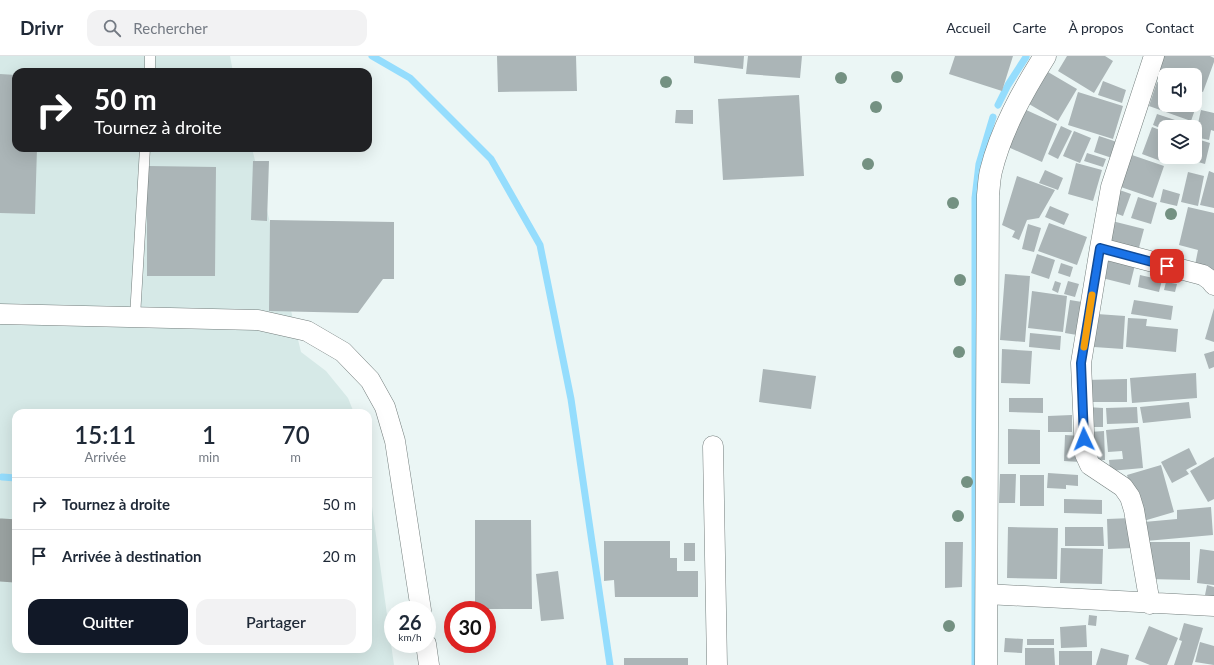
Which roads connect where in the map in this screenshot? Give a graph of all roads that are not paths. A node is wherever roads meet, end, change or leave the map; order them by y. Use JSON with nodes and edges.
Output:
{"nodes":[{"id":1,"x":150,"y":56,"type":"edge"},
{"id":2,"x":1045,"y":56,"type":"edge"},
{"id":3,"x":1154,"y":56,"type":"edge"},
{"id":4,"x":150,"y":68,"type":"edge"},
{"id":5,"x":145,"y":152,"type":"edge"},
{"id":6,"x":1100,"y":248,"type":"junction"},
{"id":7,"x":1214,"y":285,"type":"edge"},
{"id":8,"x":0,"y":314,"type":"edge"},
{"id":9,"x":135,"y":317,"type":"junction"},
{"id":10,"x":713,"y":446,"type":"dead end"},
{"id":11,"x":986,"y":594,"type":"junction"},
{"id":12,"x":420,"y":601,"type":"edge"},
{"id":13,"x":1150,"y":604,"type":"junction"},
{"id":14,"x":1214,"y":606,"type":"edge"},
{"id":15,"x":427,"y":653,"type":"edge"},
{"id":16,"x":429,"y":665,"type":"edge"},
{"id":17,"x":717,"y":665,"type":"edge"},
{"id":18,"x":986,"y":665,"type":"edge"}],
"edges":[{"from":1,"to":4,"type":"lane"},
{"from":2,"to":11,"type":"street"},
{"from":3,"to":6,"type":"street"},
{"from":5,"to":9,"type":"lane"},
{"from":6,"to":7,"type":"street"},
{"from":6,"to":13,"type":"street"},
{"from":8,"to":9,"type":"street"},
{"from":9,"to":12,"type":"street"},
{"from":10,"to":17,"type":"street"},
{"from":11,"to":13,"type":"street"},
{"from":11,"to":18,"type":"street"},
{"from":13,"to":14,"type":"street"},
{"from":15,"to":16,"type":"street"}]}
